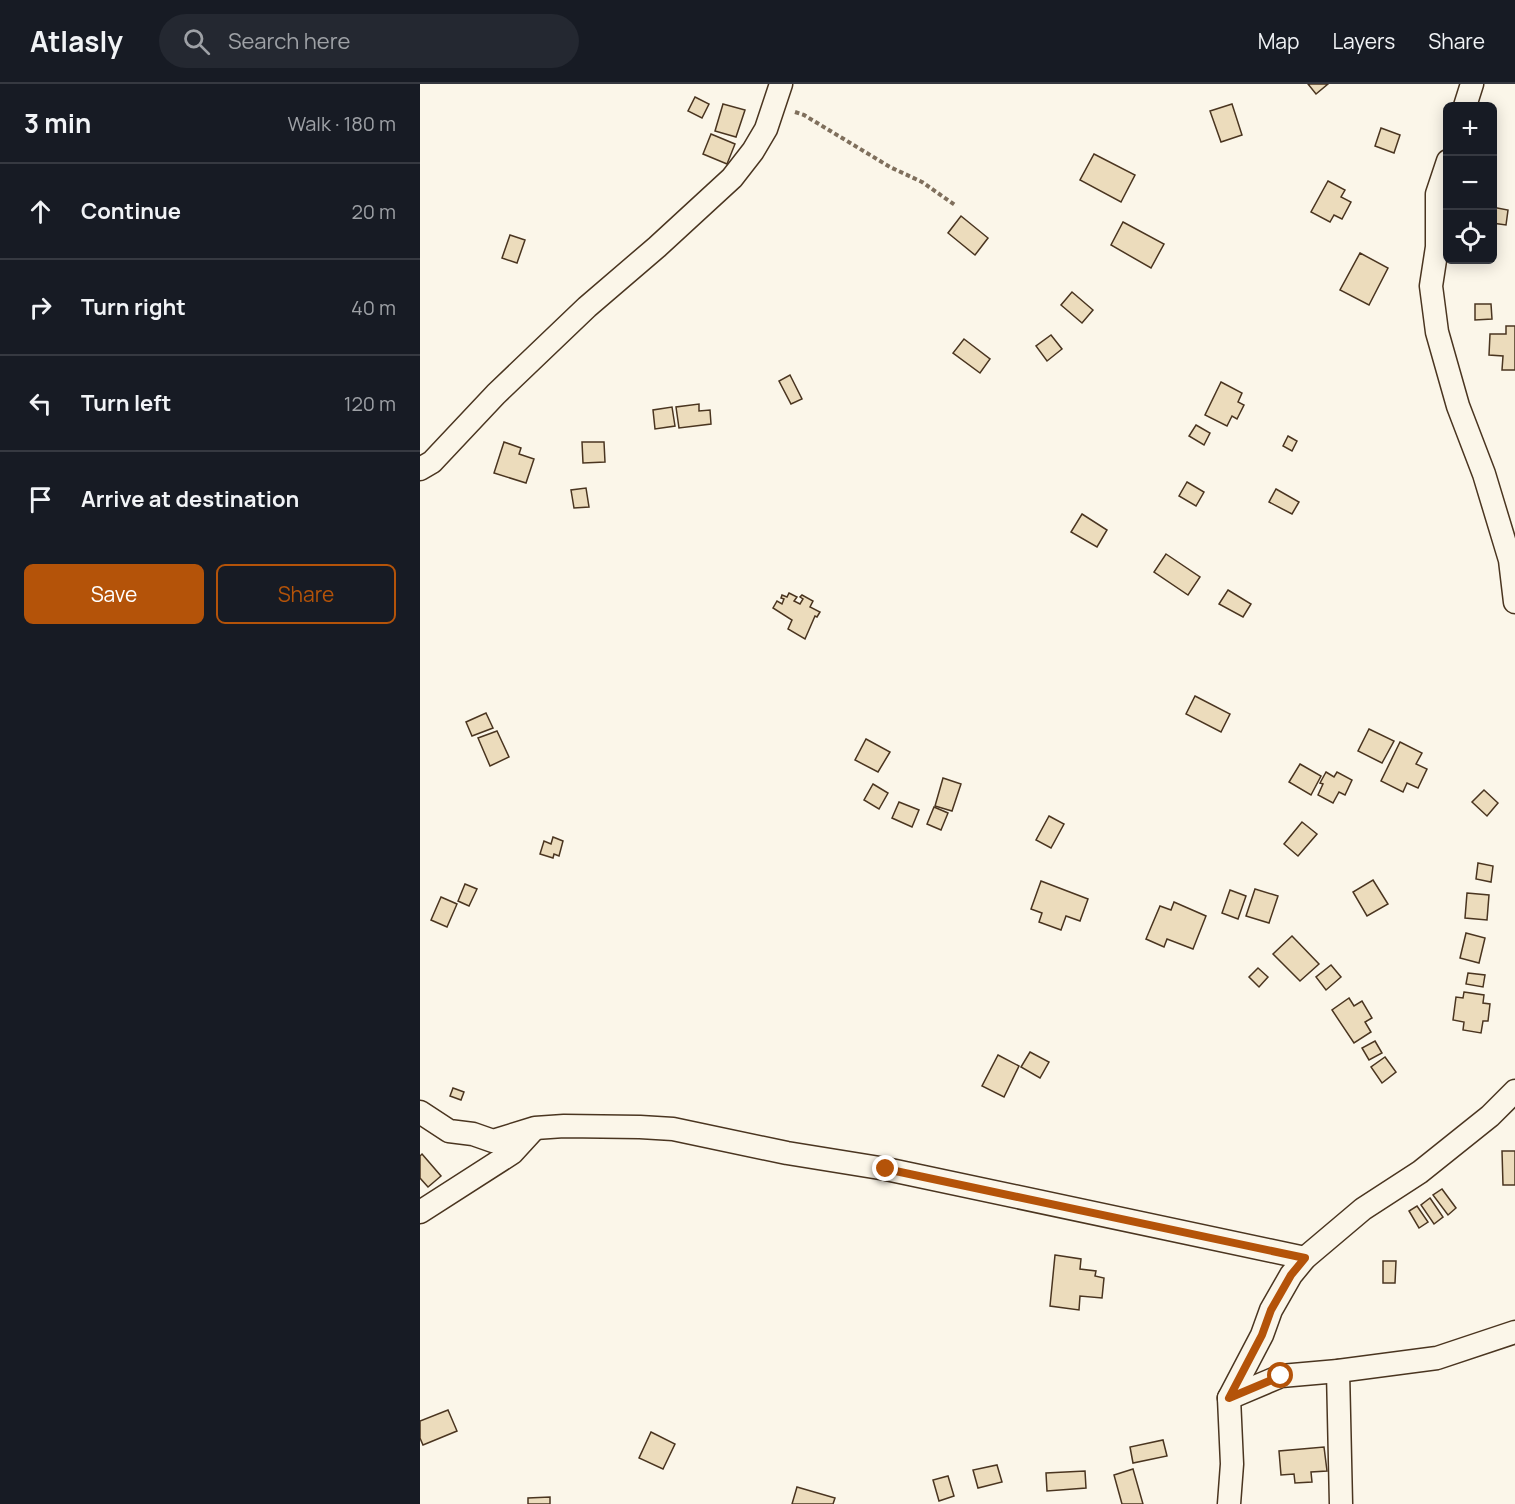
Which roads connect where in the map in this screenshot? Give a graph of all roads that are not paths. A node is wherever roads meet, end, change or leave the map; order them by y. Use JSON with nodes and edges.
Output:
{"nodes":[{"id":1,"x":781,"y":84,"type":"edge"},
{"id":2,"x":1472,"y":84,"type":"edge"},
{"id":3,"x":1466,"y":102,"type":"edge"},
{"id":4,"x":1443,"y":176,"type":"edge"},
{"id":5,"x":420,"y":469,"type":"edge"},
{"id":6,"x":1515,"y":602,"type":"edge"},
{"id":7,"x":1515,"y":1091,"type":"edge"},
{"id":8,"x":420,"y":1112,"type":"edge"},
{"id":9,"x":535,"y":1128,"type":"junction"},
{"id":10,"x":420,"y":1212,"type":"edge"},
{"id":11,"x":1305,"y":1258,"type":"junction"},
{"id":12,"x":1515,"y":1332,"type":"edge"},
{"id":13,"x":1338,"y":1371,"type":"junction"},
{"id":14,"x":1229,"y":1398,"type":"junction"},
{"id":15,"x":1229,"y":1504,"type":"edge"},
{"id":16,"x":1341,"y":1504,"type":"edge"}],
"edges":[{"from":1,"to":5,"type":"street"},
{"from":2,"to":3,"type":"street"},
{"from":4,"to":6,"type":"street"},
{"from":7,"to":11,"type":"street"},
{"from":8,"to":9,"type":"street"},
{"from":9,"to":10,"type":"street"},
{"from":9,"to":11,"type":"street"},
{"from":11,"to":14,"type":"street"},
{"from":12,"to":13,"type":"street"},
{"from":13,"to":14,"type":"street"},
{"from":13,"to":16,"type":"street"},
{"from":14,"to":15,"type":"street"}]}
